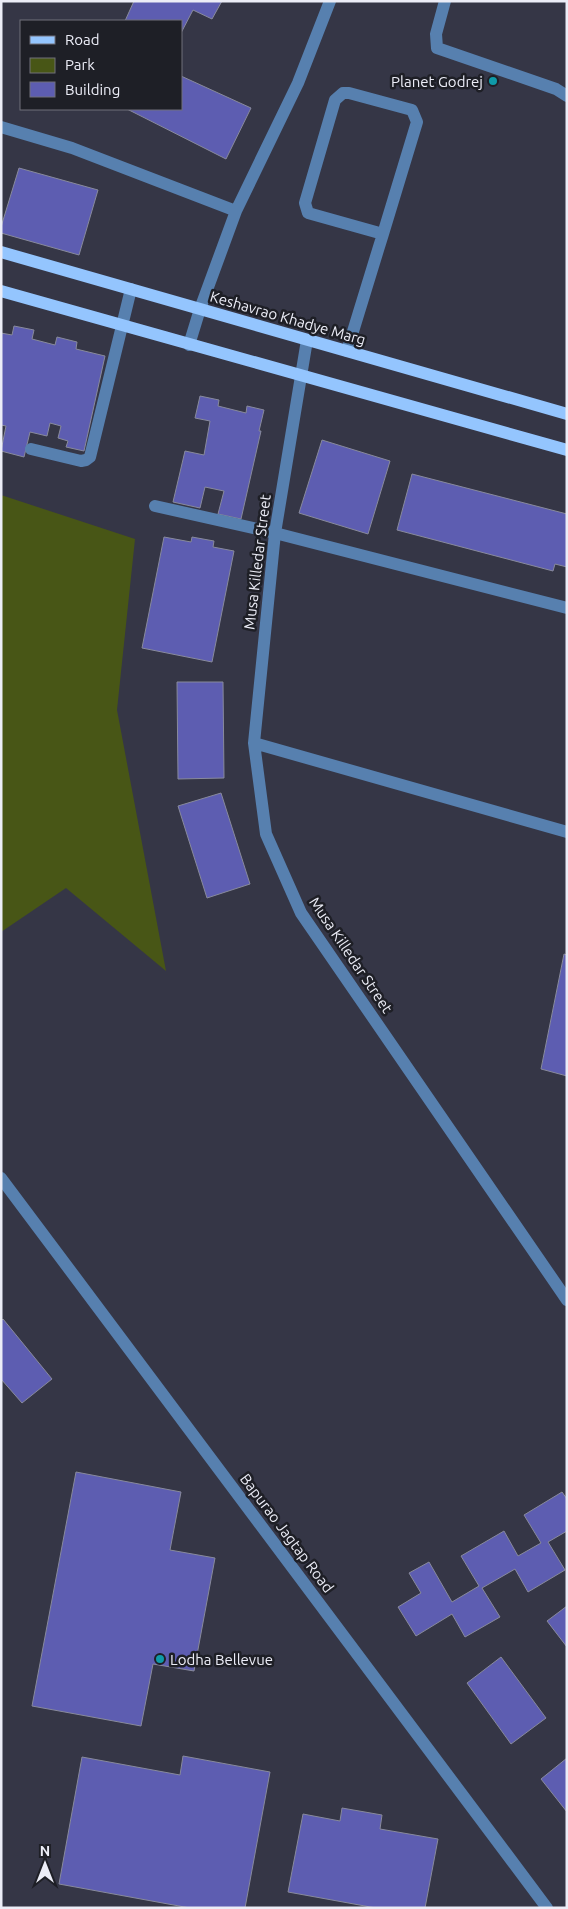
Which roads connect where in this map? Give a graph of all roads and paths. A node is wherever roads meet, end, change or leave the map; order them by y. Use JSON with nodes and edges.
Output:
{"nodes":[{"id":1,"x":330,"y":1,"type":"edge"},
{"id":2,"x":445,"y":1,"type":"edge"},
{"id":3,"x":567,"y":96,"type":"edge"},
{"id":4,"x":1,"y":127,"type":"edge"},
{"id":5,"x":236,"y":211,"type":"junction"},
{"id":6,"x":383,"y":234,"type":"junction"},
{"id":7,"x":1,"y":252,"type":"edge"},
{"id":8,"x":131,"y":289,"type":"junction"},
{"id":9,"x":1,"y":291,"type":"edge"},
{"id":10,"x":200,"y":309,"type":"junction"},
{"id":11,"x":123,"y":325,"type":"junction"},
{"id":12,"x":306,"y":340,"type":"junction"},
{"id":13,"x":189,"y":345,"type":"junction"},
{"id":14,"x":347,"y":351,"type":"junction"},
{"id":15,"x":301,"y":374,"type":"junction"},
{"id":16,"x":567,"y":414,"type":"edge"},
{"id":17,"x":31,"y":449,"type":"dead end"},
{"id":18,"x":567,"y":450,"type":"edge"},
{"id":19,"x":155,"y":506,"type":"dead end"},
{"id":20,"x":275,"y":533,"type":"junction"},
{"id":21,"x":567,"y":608,"type":"edge"},
{"id":22,"x":254,"y":743,"type":"junction"},
{"id":23,"x":567,"y":832,"type":"edge"},
{"id":24,"x":1,"y":1178,"type":"edge"},
{"id":25,"x":567,"y":1300,"type":"edge"},
{"id":26,"x":547,"y":1908,"type":"edge"}],
"edges":[{"from":1,"to":5,"type":"street"},
{"from":2,"to":3,"type":"street"},
{"from":4,"to":5,"type":"street"},
{"from":5,"to":10,"type":"street"},
{"from":6,"to":6,"type":"street"},
{"from":6,"to":14,"type":"street"},
{"from":7,"to":8,"type":"main road","name":"Keshavrao Khadye Marg"},
{"from":8,"to":10,"type":"main road","name":"Keshavrao Khadye Marg"},
{"from":8,"to":11,"type":"street"},
{"from":9,"to":11,"type":"main road"},
{"from":10,"to":12,"type":"main road","name":"Keshavrao Khadye Marg"},
{"from":10,"to":13,"type":"street"},
{"from":11,"to":13,"type":"main road"},
{"from":11,"to":17,"type":"street"},
{"from":12,"to":14,"type":"main road","name":"Keshavrao Khadye Marg"},
{"from":12,"to":15,"type":"street","name":"Musa Killedar Street"},
{"from":13,"to":15,"type":"main road"},
{"from":14,"to":16,"type":"main road","name":"Keshavrao Khadye Marg"},
{"from":15,"to":18,"type":"main road"},
{"from":15,"to":20,"type":"street","name":"Musa Killedar Street"},
{"from":19,"to":20,"type":"street"},
{"from":20,"to":21,"type":"street"},
{"from":20,"to":22,"type":"street","name":"Musa Killedar Street"},
{"from":22,"to":23,"type":"street"},
{"from":22,"to":25,"type":"street","name":"Musa Killedar Street"},
{"from":24,"to":26,"type":"street","name":"Bapurao Jagtap Road"}]}
